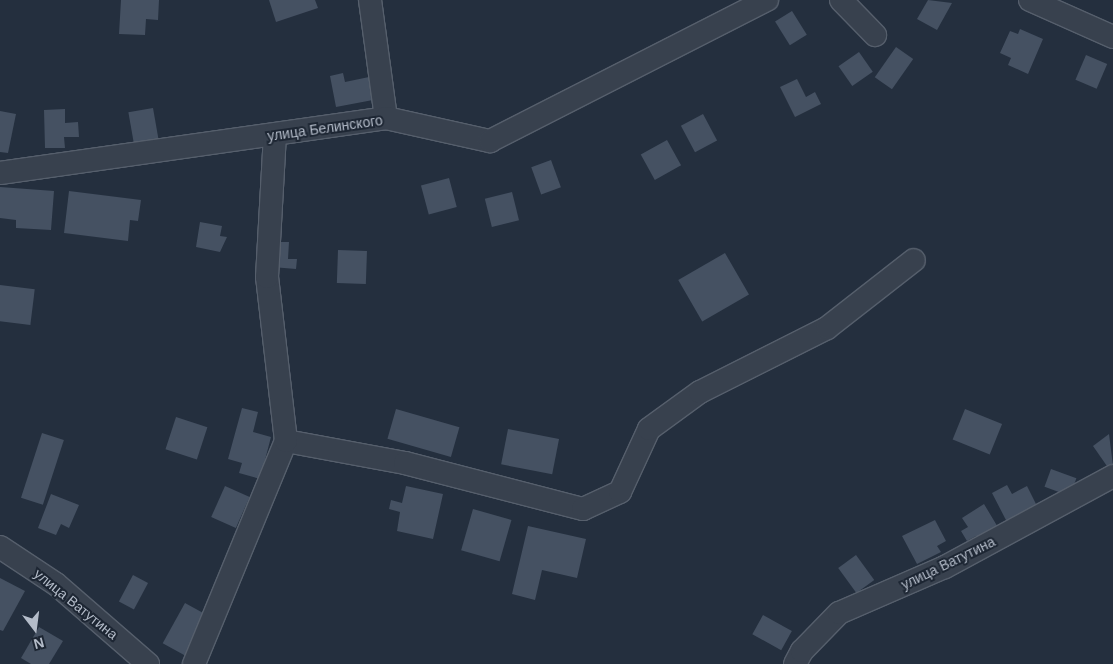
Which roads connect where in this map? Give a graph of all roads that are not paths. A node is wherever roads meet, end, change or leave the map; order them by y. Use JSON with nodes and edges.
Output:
{"nodes":[{"id":1,"x":370,"y":0,"type":"edge"},
{"id":2,"x":767,"y":0,"type":"edge"},
{"id":3,"x":841,"y":0,"type":"edge"},
{"id":4,"x":1030,"y":0,"type":"edge"},
{"id":5,"x":875,"y":35,"type":"dead end"},
{"id":6,"x":1113,"y":37,"type":"edge"},
{"id":7,"x":386,"y":118,"type":"junction"},
{"id":8,"x":275,"y":134,"type":"junction"},
{"id":9,"x":0,"y":173,"type":"edge"},
{"id":10,"x":914,"y":260,"type":"dead end"},
{"id":11,"x":286,"y":441,"type":"junction"},
{"id":12,"x":1113,"y":476,"type":"edge"},
{"id":13,"x":0,"y":547,"type":"edge"},
{"id":14,"x":148,"y":664,"type":"edge"},
{"id":15,"x":194,"y":664,"type":"edge"},
{"id":16,"x":795,"y":664,"type":"edge"}],
"edges":[{"from":1,"to":7,"type":"street"},
{"from":2,"to":7,"type":"street","name":"улица Белинского"},
{"from":3,"to":5,"type":"street"},
{"from":4,"to":6,"type":"street"},
{"from":7,"to":8,"type":"street","name":"улица Белинского"},
{"from":8,"to":9,"type":"street","name":"улица Белинского"},
{"from":8,"to":11,"type":"street"},
{"from":10,"to":11,"type":"street"},
{"from":11,"to":15,"type":"street"},
{"from":12,"to":16,"type":"street","name":"улица Ватутина"},
{"from":13,"to":14,"type":"street","name":"улица Ватутина"}]}
